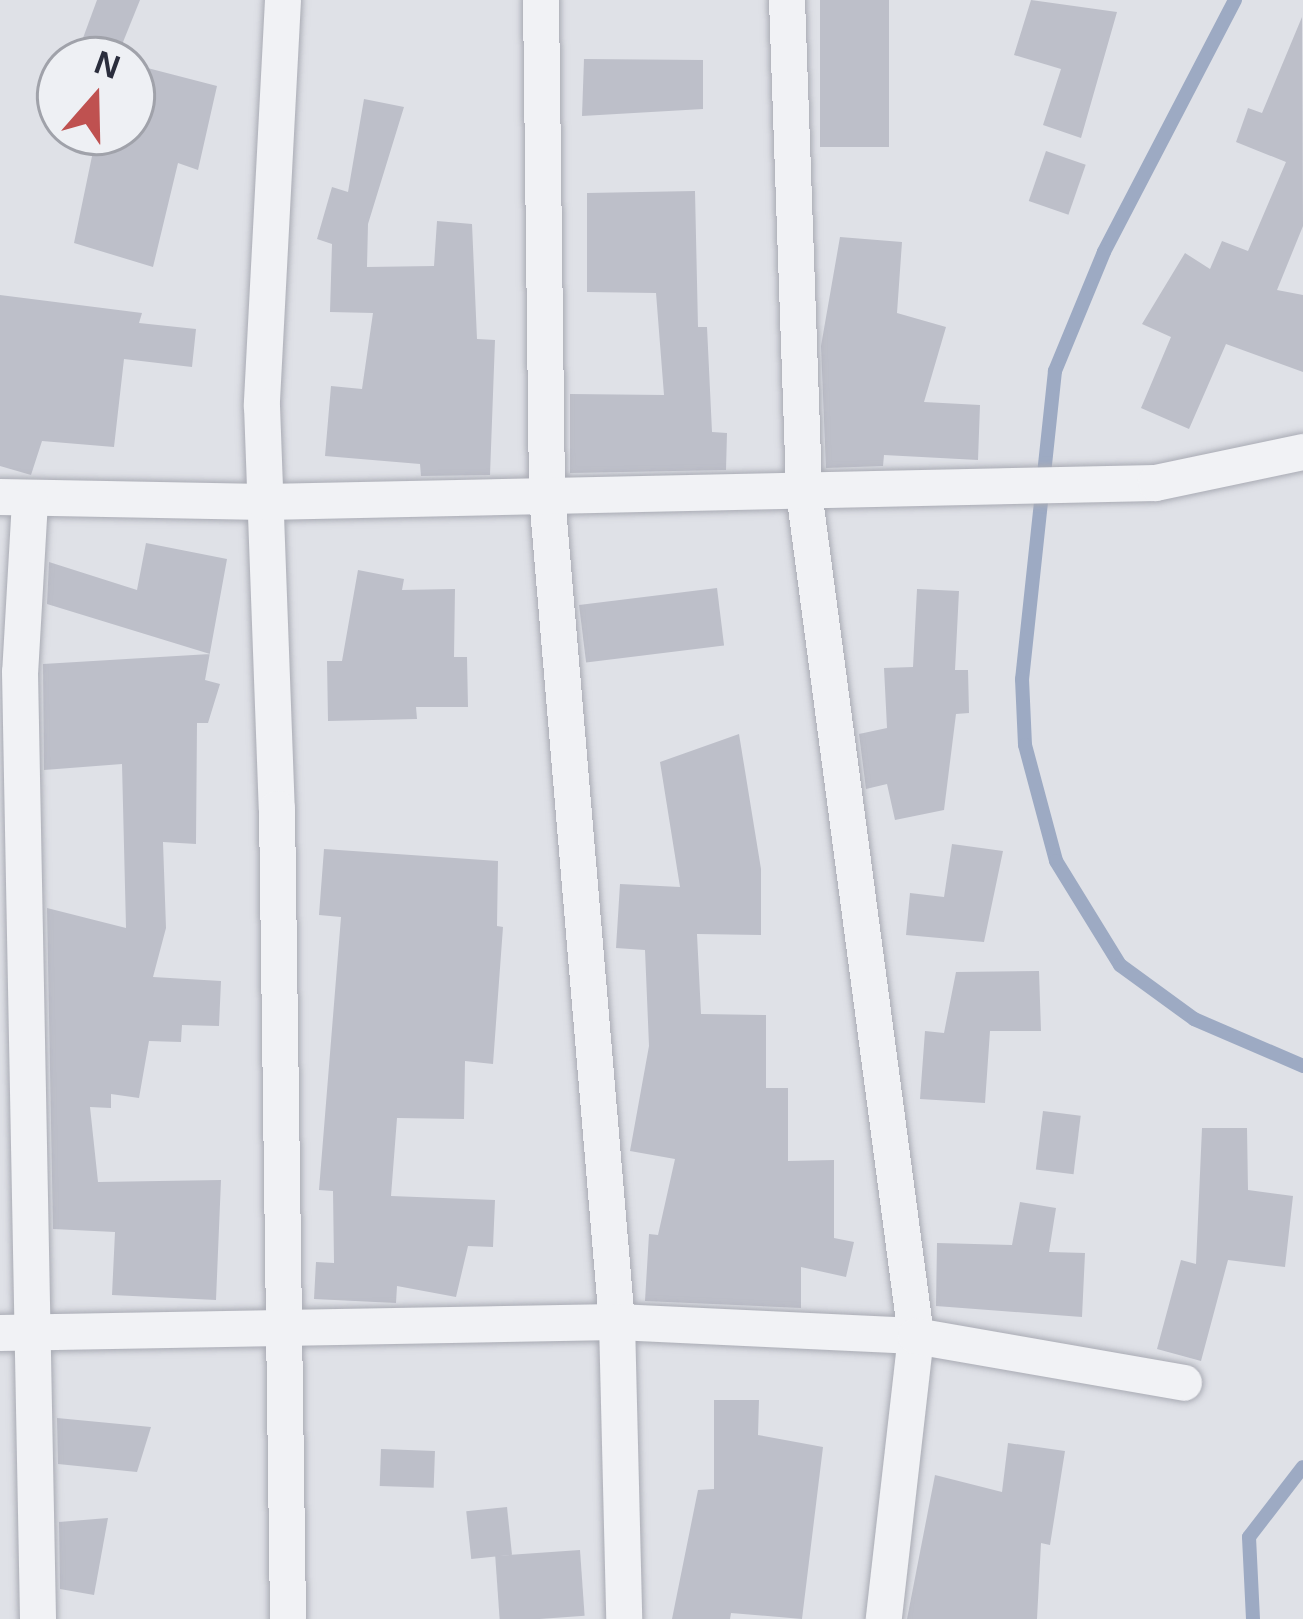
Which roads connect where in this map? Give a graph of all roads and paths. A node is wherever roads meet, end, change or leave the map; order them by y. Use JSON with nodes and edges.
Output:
{"nodes":[{"id":1,"x":283,"y":0,"type":"edge"},
{"id":2,"x":541,"y":0,"type":"edge"},
{"id":3,"x":787,"y":0,"type":"edge"},
{"id":4,"x":1303,"y":452,"type":"edge"},
{"id":5,"x":804,"y":492,"type":"junction"},
{"id":6,"x":548,"y":496,"type":"junction"},
{"id":7,"x":15,"y":499,"type":"edge"},
{"id":8,"x":266,"y":502,"type":"junction"},
{"id":9,"x":617,"y":1322,"type":"junction"},
{"id":10,"x":286,"y":1329,"type":"junction"},
{"id":11,"x":17,"y":1333,"type":"edge"},
{"id":12,"x":916,"y":1336,"type":"junction"},
{"id":13,"x":1184,"y":1383,"type":"dead end"},
{"id":14,"x":38,"y":1619,"type":"edge"},
{"id":15,"x":288,"y":1619,"type":"edge"},
{"id":16,"x":624,"y":1619,"type":"edge"},
{"id":17,"x":884,"y":1619,"type":"edge"}],
"edges":[{"from":1,"to":8,"type":"street"},
{"from":2,"to":6,"type":"street"},
{"from":3,"to":5,"type":"street"},
{"from":4,"to":5,"type":"street"},
{"from":5,"to":6,"type":"street"},
{"from":5,"to":12,"type":"street"},
{"from":6,"to":8,"type":"street"},
{"from":6,"to":9,"type":"street"},
{"from":7,"to":8,"type":"street"},
{"from":7,"to":11,"type":"street"},
{"from":8,"to":10,"type":"street"},
{"from":9,"to":10,"type":"street"},
{"from":9,"to":12,"type":"street"},
{"from":9,"to":16,"type":"street"},
{"from":10,"to":11,"type":"street"},
{"from":10,"to":15,"type":"street"},
{"from":11,"to":14,"type":"street"},
{"from":12,"to":13,"type":"street"},
{"from":12,"to":17,"type":"street"}]}
